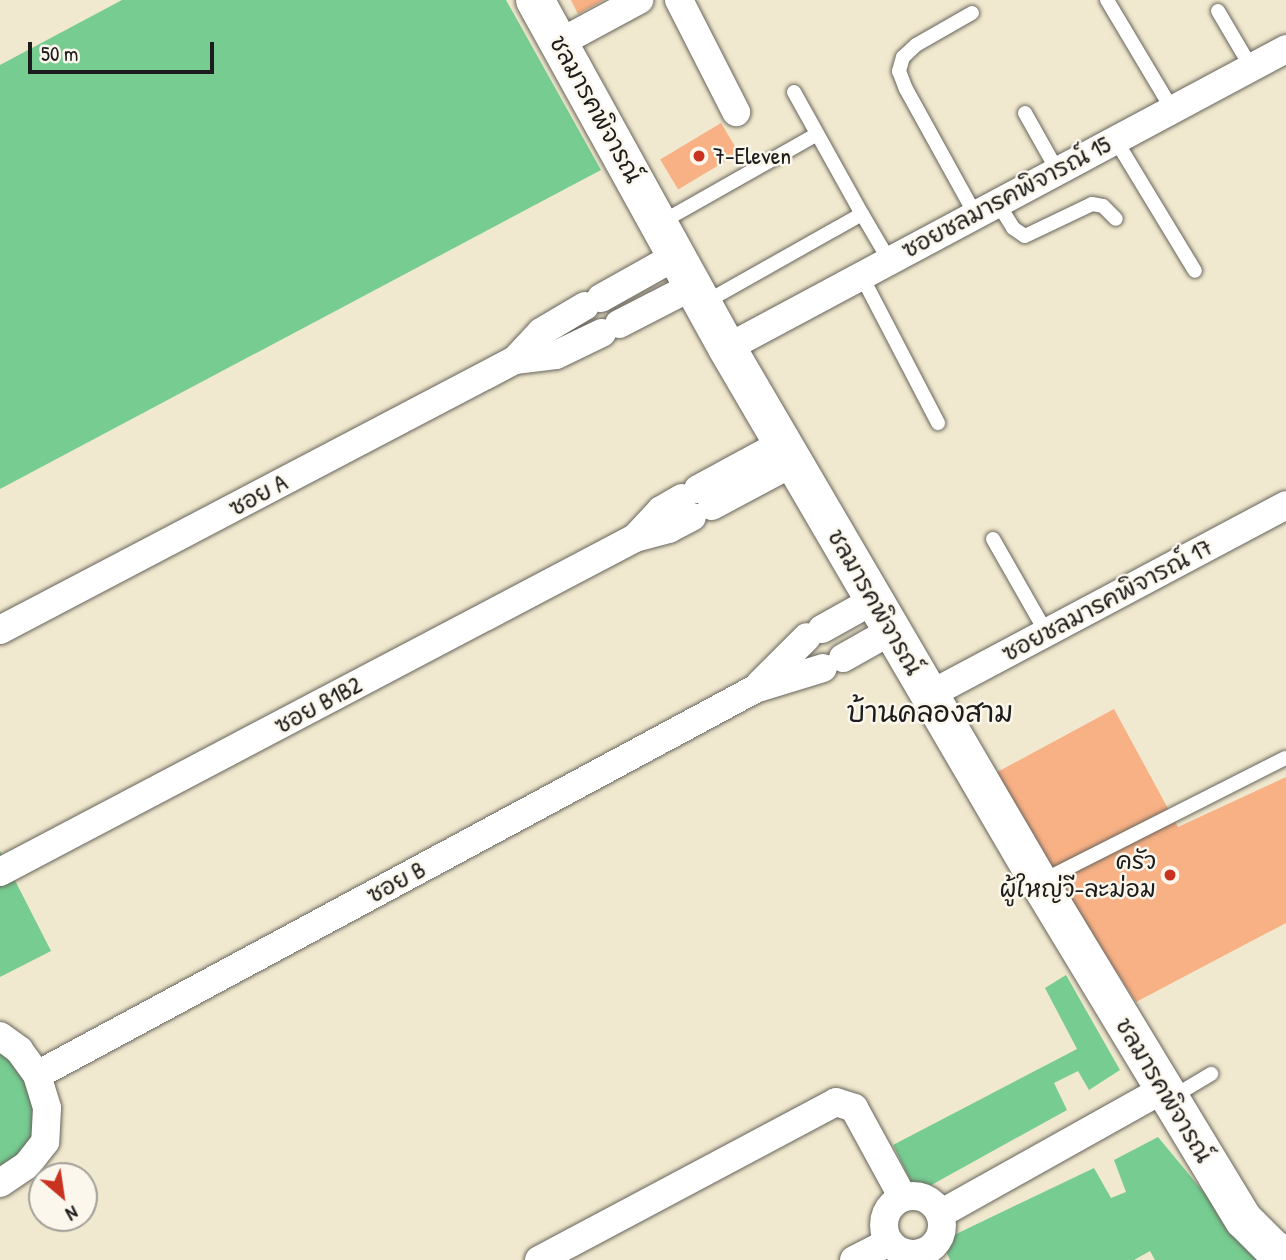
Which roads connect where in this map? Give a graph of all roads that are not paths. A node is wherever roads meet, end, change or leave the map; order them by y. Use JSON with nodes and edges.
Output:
{"nodes":[{"id":1,"x":535,"y":0,"type":"edge"},
{"id":2,"x":639,"y":0,"type":"edge"},
{"id":3,"x":679,"y":0,"type":"edge"},
{"id":4,"x":1107,"y":0,"type":"edge"},
{"id":5,"x":1218,"y":11,"type":"dead end"},
{"id":6,"x":972,"y":13,"type":"dead end"},
{"id":7,"x":561,"y":42,"type":"junction"},
{"id":8,"x":1286,"y":49,"type":"edge"},
{"id":9,"x":1251,"y":67,"type":"junction"},
{"id":10,"x":793,"y":92,"type":"dead end"},
{"id":11,"x":1172,"y":109,"type":"junction"},
{"id":12,"x":736,"y":112,"type":"dead end"},
{"id":13,"x":1026,"y":113,"type":"dead end"},
{"id":14,"x":817,"y":134,"type":"junction"},
{"id":15,"x":1115,"y":139,"type":"junction"},
{"id":16,"x":1058,"y":170,"type":"junction"},
{"id":17,"x":986,"y":208,"type":"junction"},
{"id":18,"x":862,"y":214,"type":"junction"},
{"id":19,"x":1116,"y":219,"type":"dead end"},
{"id":20,"x":888,"y":260,"type":"junction"},
{"id":21,"x":683,"y":267,"type":"junction"},
{"id":22,"x":1195,"y":271,"type":"dead end"},
{"id":23,"x":861,"y":275,"type":"junction"},
{"id":24,"x":727,"y":348,"type":"junction"},
{"id":25,"x":515,"y":360,"type":"junction"},
{"id":26,"x":938,"y":423,"type":"dead end"},
{"id":27,"x":788,"y":452,"type":"junction"},
{"id":28,"x":1286,"y":505,"type":"edge"},
{"id":29,"x":993,"y":539,"type":"dead end"},
{"id":30,"x":882,"y":615,"type":"junction"},
{"id":31,"x":0,"y":630,"type":"edge"},
{"id":32,"x":1046,"y":632,"type":"junction"},
{"id":33,"x":755,"y":689,"type":"junction"},
{"id":34,"x":929,"y":695,"type":"junction"},
{"id":35,"x":1286,"y":758,"type":"edge"},
{"id":36,"x":0,"y":872,"type":"edge"},
{"id":37,"x":1039,"y":882,"type":"junction"},
{"id":38,"x":0,"y":1037,"type":"edge"},
{"id":39,"x":1211,"y":1074,"type":"dead end"},
{"id":40,"x":37,"y":1075,"type":"junction"},
{"id":41,"x":1167,"y":1094,"type":"junction"},
{"id":42,"x":0,"y":1183,"type":"edge"},
{"id":43,"x":904,"y":1198,"type":"junction"},
{"id":44,"x":940,"y":1214,"type":"junction"},
{"id":45,"x":889,"y":1242,"type":"junction"},
{"id":46,"x":934,"y":1254,"type":"edge"},
{"id":47,"x":1286,"y":1256,"type":"edge"},
{"id":48,"x":539,"y":1260,"type":"edge"},
{"id":49,"x":854,"y":1260,"type":"edge"}],
"edges":[{"from":1,"to":7,"type":"street","name":"ชลมารคพิจารณ์"},
{"from":2,"to":7,"type":"street"},
{"from":3,"to":12,"type":"street"},
{"from":4,"to":11,"type":"lane"},
{"from":5,"to":9,"type":"lane"},
{"from":6,"to":17,"type":"lane"},
{"from":7,"to":21,"type":"street","name":"ชลมารคพิจารณ์"},
{"from":8,"to":9,"type":"street","name":"ซอยชลมารคพิจารณ์ 15"},
{"from":9,"to":11,"type":"street","name":"ซอยชลมารคพิจารณ์ 15"},
{"from":10,"to":14,"type":"lane"},
{"from":11,"to":15,"type":"street","name":"ซอยชลมารคพิจารณ์ 15"},
{"from":13,"to":16,"type":"lane"},
{"from":14,"to":18,"type":"lane"},
{"from":14,"to":21,"type":"lane"},
{"from":15,"to":16,"type":"street","name":"ซอยชลมารคพิจารณ์ 15"},
{"from":15,"to":22,"type":"lane"},
{"from":16,"to":17,"type":"street","name":"ซอยชลมารคพิจารณ์ 15"},
{"from":17,"to":19,"type":"lane"},
{"from":17,"to":20,"type":"street","name":"ซอยชลมารคพิจารณ์ 15"},
{"from":18,"to":20,"type":"lane"},
{"from":18,"to":21,"type":"lane"},
{"from":20,"to":23,"type":"street","name":"ซอยชลมารคพิจารณ์ 15"},
{"from":21,"to":24,"type":"street","name":"ชลมารคพิจารณ์"},
{"from":21,"to":25,"type":"street","name":"ซอย A"},
{"from":21,"to":25,"type":"street","name":"ซอย A"},
{"from":23,"to":24,"type":"street","name":"ซอยชลมารคพิจารณ์ 15"},
{"from":23,"to":26,"type":"lane"},
{"from":24,"to":27,"type":"street","name":"ชลมารคพิจารณ์"},
{"from":25,"to":31,"type":"street","name":"ซอย A"},
{"from":27,"to":30,"type":"street","name":"ชลมารคพิจารณ์"},
{"from":27,"to":36,"type":"street","name":"ซอย B1B2"},
{"from":28,"to":32,"type":"street","name":"ซอยชลมารคพิจารณ์ 17"},
{"from":29,"to":32,"type":"lane"},
{"from":30,"to":33,"type":"street","name":"ซอย B"},
{"from":30,"to":33,"type":"street","name":"ซอย B"},
{"from":30,"to":34,"type":"street","name":"ชลมารคพิจารณ์"},
{"from":32,"to":34,"type":"street","name":"ซอยชลมารคพิจารณ์ 17"},
{"from":33,"to":40,"type":"street","name":"ซอย B"},
{"from":34,"to":37,"type":"street","name":"ชลมารคพิจารณ์"},
{"from":35,"to":37,"type":"lane"},
{"from":37,"to":41,"type":"street","name":"ชลมารคพิจารณ์"},
{"from":38,"to":40,"type":"street"},
{"from":39,"to":41,"type":"lane"},
{"from":40,"to":42,"type":"street"},
{"from":41,"to":44,"type":"street"},
{"from":41,"to":47,"type":"street","name":"ชลมารคพิจารณ์"},
{"from":43,"to":44,"type":"street"},
{"from":43,"to":45,"type":"street"},
{"from":43,"to":48,"type":"street"},
{"from":44,"to":46,"type":"street"},
{"from":45,"to":46,"type":"street"},
{"from":45,"to":49,"type":"street"}]}
